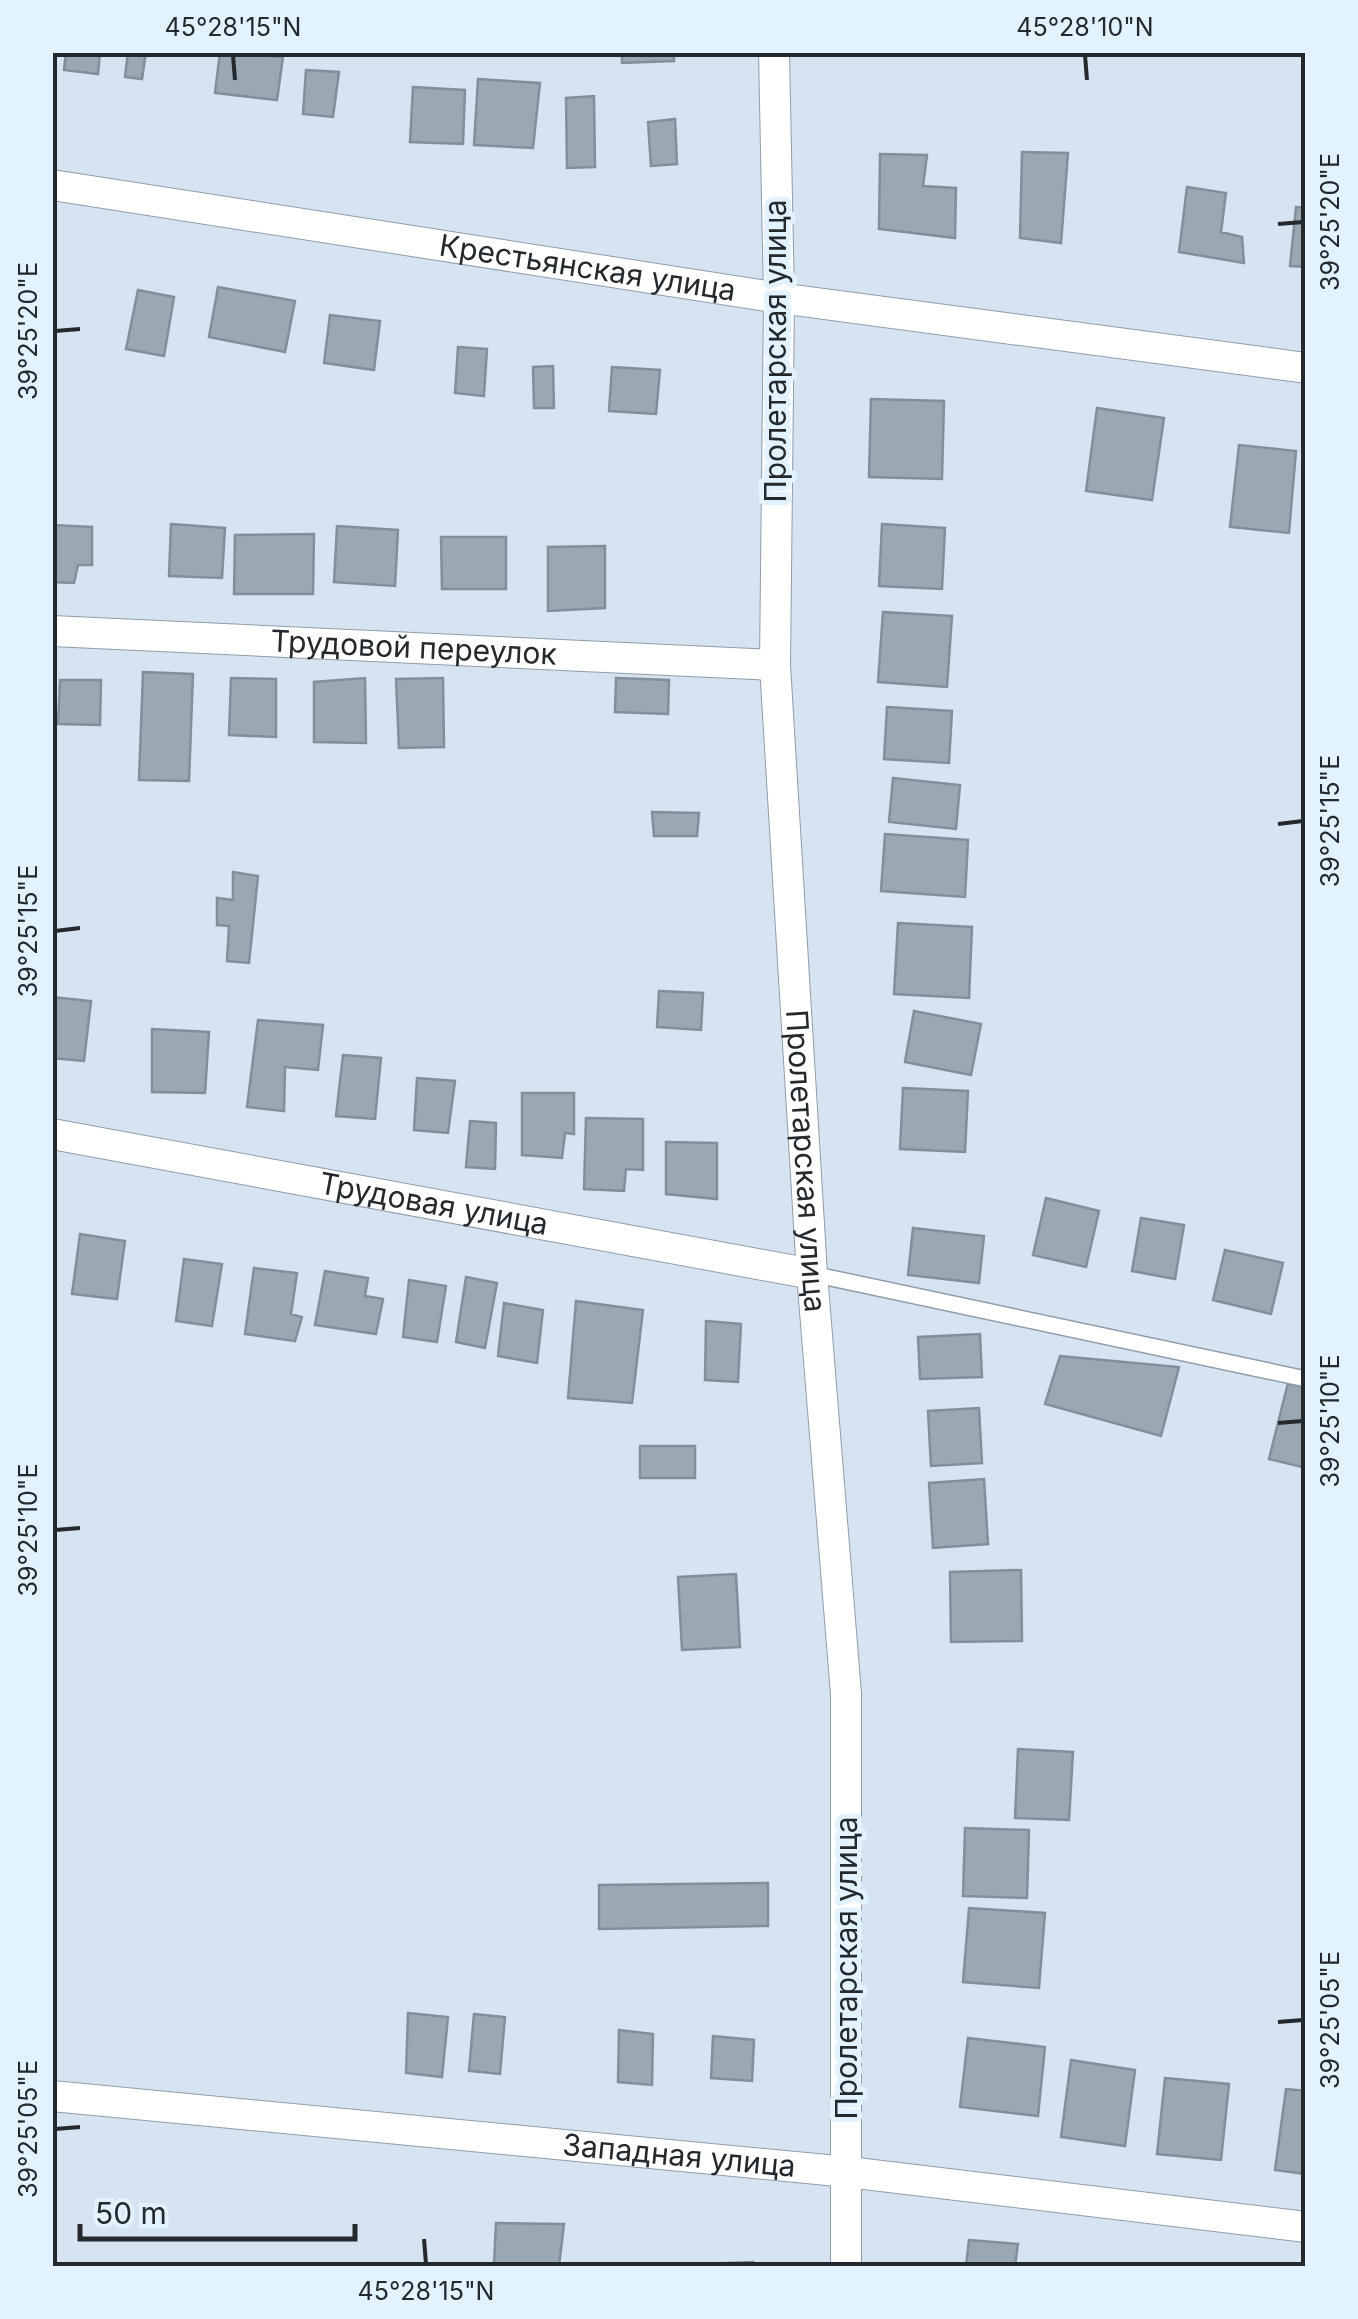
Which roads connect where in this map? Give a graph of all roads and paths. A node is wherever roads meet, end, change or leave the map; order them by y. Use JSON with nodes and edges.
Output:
{"nodes":[{"id":1,"x":774,"y":52,"type":"edge"},
{"id":2,"x":52,"y":185,"type":"edge"},
{"id":3,"x":778,"y":298,"type":"junction"},
{"id":4,"x":1306,"y":368,"type":"edge"},
{"id":5,"x":52,"y":631,"type":"edge"},
{"id":6,"x":774,"y":666,"type":"junction"},
{"id":7,"x":52,"y":1134,"type":"edge"},
{"id":8,"x":812,"y":1274,"type":"junction"},
{"id":9,"x":1306,"y":1379,"type":"edge"},
{"id":10,"x":52,"y":2096,"type":"edge"},
{"id":11,"x":848,"y":2172,"type":"junction"},
{"id":12,"x":1306,"y":2228,"type":"edge"},
{"id":13,"x":846,"y":2266,"type":"edge"}],
"edges":[{"from":1,"to":3,"type":"street","name":"Пролетарская улица"},
{"from":2,"to":3,"type":"street","name":"Крестьянская улица"},
{"from":3,"to":4,"type":"street","name":"Крестьянская улица"},
{"from":3,"to":6,"type":"street","name":"Пролетарская улица"},
{"from":5,"to":6,"type":"street","name":"Трудовой переулок"},
{"from":6,"to":8,"type":"street","name":"Пролетарская улица"},
{"from":7,"to":8,"type":"street","name":"Трудовая улица"},
{"from":8,"to":9,"type":"lane"},
{"from":8,"to":11,"type":"street","name":"Пролетарская улица"},
{"from":10,"to":11,"type":"street","name":"Западная улица"},
{"from":11,"to":12,"type":"street","name":"Западная улица"},
{"from":11,"to":13,"type":"street","name":"Пролетарская улица"}]}
